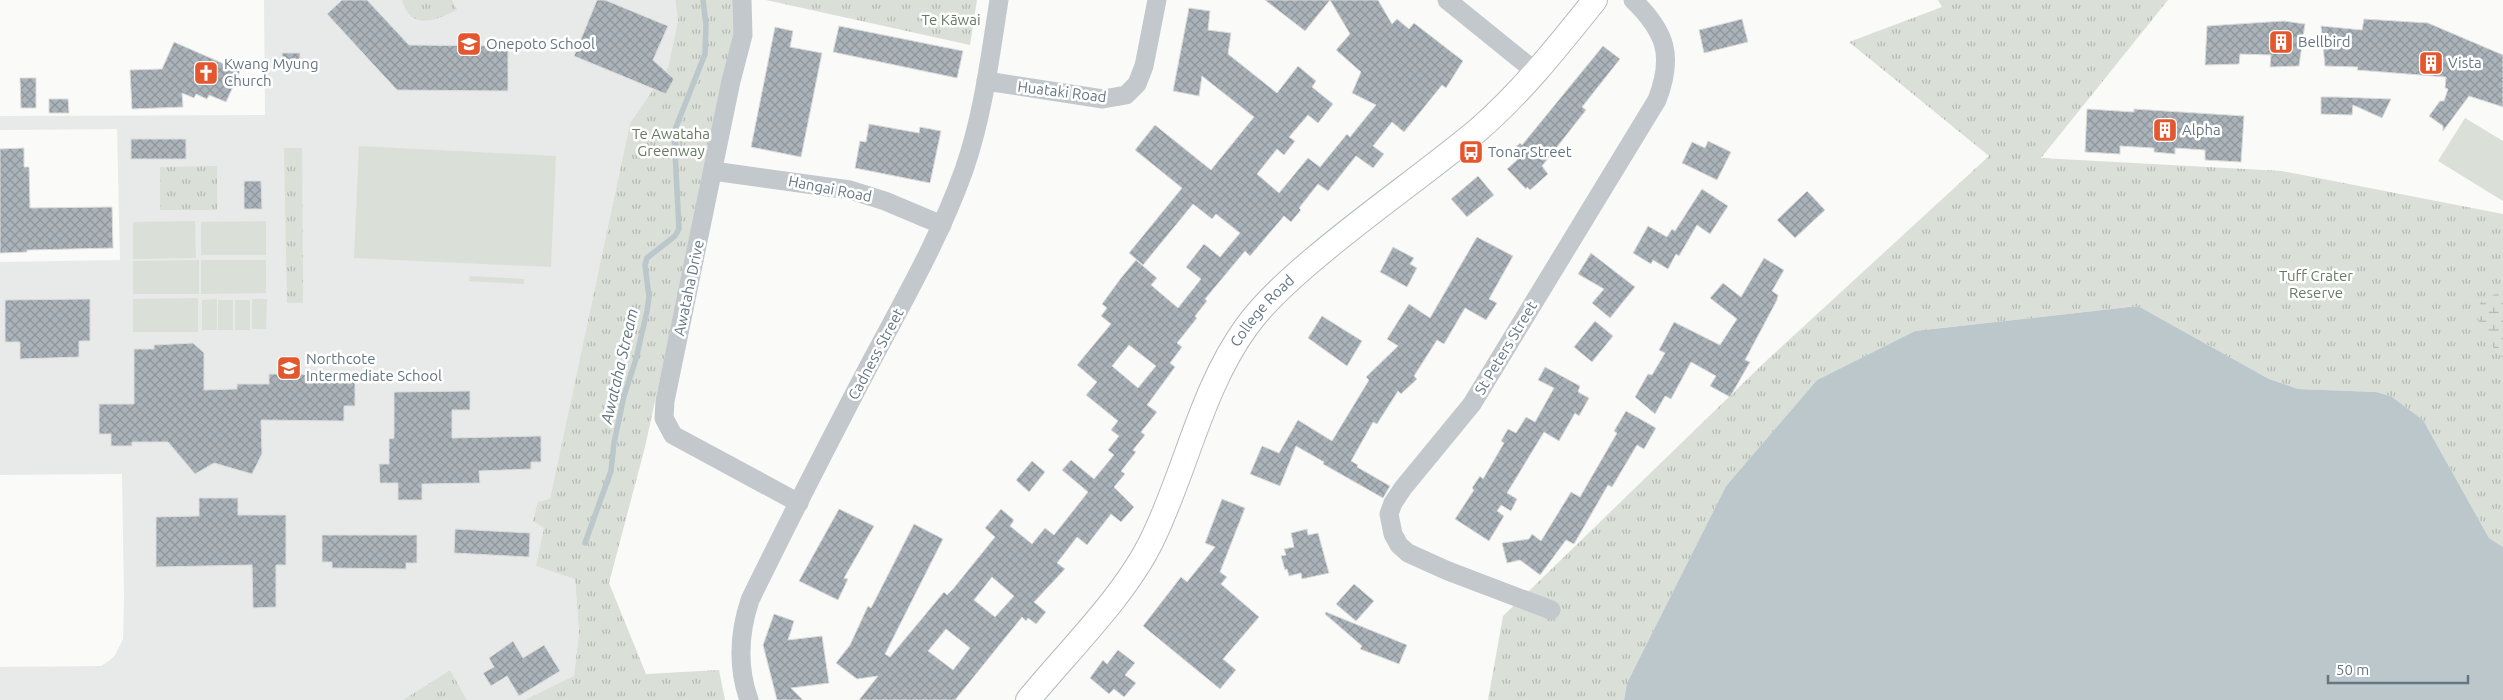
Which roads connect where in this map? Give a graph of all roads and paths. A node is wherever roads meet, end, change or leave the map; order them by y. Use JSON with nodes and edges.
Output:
{"nodes":[{"id":1,"x":742,"y":0,"type":"edge"},
{"id":2,"x":999,"y":0,"type":"edge"},
{"id":3,"x":1157,"y":0,"type":"edge"},
{"id":4,"x":1447,"y":0,"type":"edge"},
{"id":5,"x":1595,"y":0,"type":"edge"},
{"id":6,"x":1633,"y":0,"type":"edge"},
{"id":7,"x":1536,"y":72,"type":"junction"},
{"id":8,"x":986,"y":81,"type":"junction"},
{"id":9,"x":713,"y":171,"type":"junction"},
{"id":10,"x":942,"y":225,"type":"junction"},
{"id":11,"x":799,"y":503,"type":"junction"},
{"id":12,"x":1551,"y":610,"type":"dead end"},
{"id":13,"x":749,"y":700,"type":"edge"},
{"id":14,"x":1028,"y":700,"type":"edge"}],
"edges":[{"from":1,"to":9,"type":"street","name":"Awataha Drive"},
{"from":2,"to":8,"type":"street","name":"Cadness Street"},
{"from":3,"to":8,"type":"street","name":"Huataki Road"},
{"from":4,"to":7,"type":"street"},
{"from":5,"to":7,"type":"main road","name":"College Road"},
{"from":6,"to":12,"type":"street","name":"St Peters Street"},
{"from":7,"to":14,"type":"main road","name":"College Road"},
{"from":8,"to":10,"type":"street","name":"Cadness Street"},
{"from":9,"to":10,"type":"street","name":"Hangai Road"},
{"from":9,"to":11,"type":"street","name":"Awataha Drive"},
{"from":10,"to":11,"type":"street","name":"Cadness Street"},
{"from":11,"to":13,"type":"street","name":"Cadness Street"}]}
